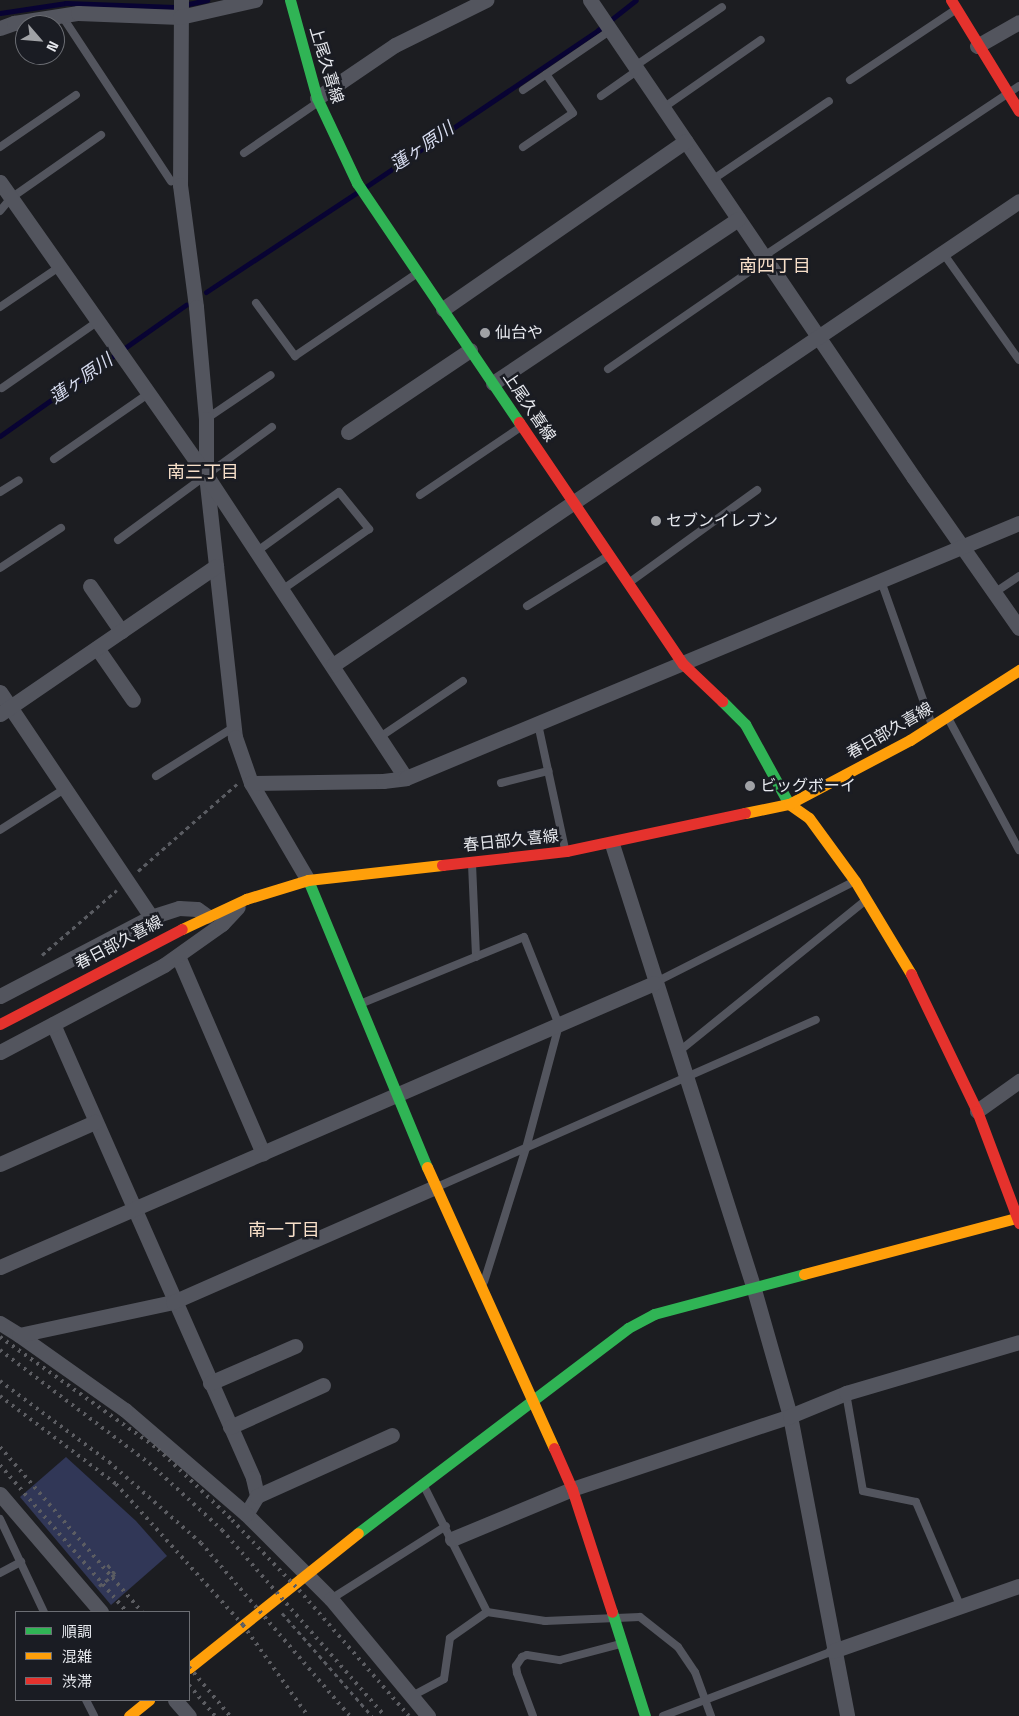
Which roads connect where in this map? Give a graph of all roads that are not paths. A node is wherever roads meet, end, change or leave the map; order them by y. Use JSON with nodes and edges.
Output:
{"nodes":[{"id":1,"x":255,"y":0,"type":"edge"},
{"id":2,"x":290,"y":0,"type":"edge"},
{"id":3,"x":486,"y":0,"type":"edge"},
{"id":4,"x":590,"y":0,"type":"edge"},
{"id":5,"x":953,"y":5,"type":"edge"},
{"id":6,"x":722,"y":7,"type":"dead end"},
{"id":7,"x":181,"y":8,"type":"edge"},
{"id":8,"x":65,"y":16,"type":"edge"},
{"id":9,"x":65,"y":22,"type":"edge"},
{"id":10,"x":1019,"y":22,"type":"edge"},
{"id":11,"x":15,"y":23,"type":"edge"},
{"id":12,"x":0,"y":28,"type":"edge"},
{"id":13,"x":611,"y":30,"type":"junction"},
{"id":14,"x":761,"y":40,"type":"dead end"},
{"id":15,"x":977,"y":46,"type":"junction"},
{"id":16,"x":636,"y":68,"type":"junction"},
{"id":17,"x":546,"y":74,"type":"junction"},
{"id":18,"x":850,"y":80,"type":"dead end"},
{"id":19,"x":1019,"y":86,"type":"edge"},
{"id":20,"x":523,"y":90,"type":"dead end"},
{"id":21,"x":1007,"y":92,"type":"junction"},
{"id":22,"x":76,"y":95,"type":"dead end"},
{"id":23,"x":601,"y":96,"type":"dead end"},
{"id":24,"x":318,"y":100,"type":"junction"},
{"id":25,"x":829,"y":101,"type":"dead end"},
{"id":26,"x":664,"y":108,"type":"junction"},
{"id":27,"x":1019,"y":111,"type":"edge"},
{"id":28,"x":102,"y":134,"type":"dead end"},
{"id":29,"x":686,"y":141,"type":"junction"},
{"id":30,"x":523,"y":147,"type":"dead end"},
{"id":31,"x":0,"y":148,"type":"edge"},
{"id":32,"x":244,"y":152,"type":"dead end"},
{"id":33,"x":171,"y":180,"type":"dead end"},
{"id":34,"x":712,"y":180,"type":"junction"},
{"id":35,"x":0,"y":182,"type":"edge"},
{"id":36,"x":11,"y":198,"type":"junction"},
{"id":37,"x":1019,"y":200,"type":"edge"},
{"id":38,"x":0,"y":211,"type":"edge"},
{"id":39,"x":738,"y":219,"type":"junction"},
{"id":40,"x":943,"y":253,"type":"junction"},
{"id":41,"x":765,"y":258,"type":"junction"},
{"id":42,"x":59,"y":267,"type":"junction"},
{"id":43,"x":418,"y":273,"type":"junction"},
{"id":44,"x":256,"y":303,"type":"dead end"},
{"id":45,"x":0,"y":307,"type":"edge"},
{"id":46,"x":442,"y":309,"type":"junction"},
{"id":47,"x":97,"y":322,"type":"junction"},
{"id":48,"x":818,"y":336,"type":"junction"},
{"id":49,"x":470,"y":350,"type":"junction"},
{"id":50,"x":1019,"y":360,"type":"edge"},
{"id":51,"x":608,"y":369,"type":"dead end"},
{"id":52,"x":271,"y":375,"type":"dead end"},
{"id":53,"x":493,"y":383,"type":"junction"},
{"id":54,"x":2,"y":388,"type":"dead end"},
{"id":55,"x":148,"y":394,"type":"junction"},
{"id":56,"x":206,"y":419,"type":"junction"},
{"id":57,"x":522,"y":426,"type":"junction"},
{"id":58,"x":272,"y":427,"type":"dead end"},
{"id":59,"x":348,"y":432,"type":"dead end"},
{"id":60,"x":54,"y":459,"type":"dead end"},
{"id":61,"x":206,"y":475,"type":"junction"},
{"id":62,"x":19,"y":480,"type":"dead end"},
{"id":63,"x":757,"y":490,"type":"dead end"},
{"id":64,"x":0,"y":492,"type":"edge"},
{"id":65,"x":420,"y":495,"type":"dead end"},
{"id":66,"x":574,"y":502,"type":"junction"},
{"id":67,"x":1019,"y":523,"type":"edge"},
{"id":68,"x":61,"y":528,"type":"dead end"},
{"id":69,"x":118,"y":540,"type":"dead end"},
{"id":70,"x":962,"y":547,"type":"junction"},
{"id":71,"x":256,"y":552,"type":"junction"},
{"id":72,"x":610,"y":555,"type":"junction"},
{"id":73,"x":216,"y":566,"type":"junction"},
{"id":74,"x":0,"y":568,"type":"edge"},
{"id":75,"x":1019,"y":576,"type":"edge"},
{"id":76,"x":881,"y":581,"type":"junction"},
{"id":77,"x":629,"y":583,"type":"junction"},
{"id":78,"x":90,"y":586,"type":"dead end"},
{"id":79,"x":282,"y":590,"type":"junction"},
{"id":80,"x":994,"y":593,"type":"junction"},
{"id":81,"x":527,"y":606,"type":"dead end"},
{"id":82,"x":1019,"y":628,"type":"edge"},
{"id":83,"x":121,"y":631,"type":"junction"},
{"id":84,"x":97,"y":648,"type":"junction"},
{"id":85,"x":683,"y":664,"type":"junction"},
{"id":86,"x":333,"y":665,"type":"junction"},
{"id":87,"x":1019,"y":670,"type":"edge"},
{"id":88,"x":463,"y":681,"type":"dead end"},
{"id":89,"x":0,"y":692,"type":"edge"},
{"id":90,"x":133,"y":700,"type":"dead end"},
{"id":91,"x":5,"y":711,"type":"edge"},
{"id":92,"x":948,"y":716,"type":"junction"},
{"id":93,"x":538,"y":724,"type":"junction"},
{"id":94,"x":932,"y":726,"type":"junction"},
{"id":95,"x":234,"y":727,"type":"junction"},
{"id":96,"x":380,"y":737,"type":"junction"},
{"id":97,"x":548,"y":771,"type":"junction"},
{"id":98,"x":156,"y":776,"type":"dead end"},
{"id":99,"x":406,"y":778,"type":"junction"},
{"id":100,"x":501,"y":782,"type":"dead end"},
{"id":101,"x":251,"y":783,"type":"junction"},
{"id":102,"x":66,"y":788,"type":"junction"},
{"id":103,"x":789,"y":804,"type":"junction"},
{"id":104,"x":0,"y":830,"type":"edge"},
{"id":105,"x":612,"y":844,"type":"junction"},
{"id":106,"x":1019,"y":850,"type":"edge"},
{"id":107,"x":566,"y":851,"type":"junction"},
{"id":108,"x":472,"y":862,"type":"junction"},
{"id":109,"x":308,"y":880,"type":"junction"},
{"id":110,"x":855,"y":881,"type":"junction"},
{"id":111,"x":246,"y":899,"type":"junction"},
{"id":112,"x":867,"y":899,"type":"junction"},
{"id":113,"x":207,"y":916,"type":"junction"},
{"id":114,"x":152,"y":917,"type":"junction"},
{"id":115,"x":178,"y":956,"type":"junction"},
{"id":116,"x":476,"y":957,"type":"junction"},
{"id":117,"x":654,"y":983,"type":"junction"},
{"id":118,"x":0,"y":996,"type":"edge"},
{"id":119,"x":360,"y":1004,"type":"junction"},
{"id":120,"x":816,"y":1020,"type":"dead end"},
{"id":121,"x":0,"y":1024,"type":"edge"},
{"id":122,"x":53,"y":1024,"type":"junction"},
{"id":123,"x":559,"y":1024,"type":"junction"},
{"id":124,"x":0,"y":1052,"type":"edge"},
{"id":125,"x":677,"y":1053,"type":"junction"},
{"id":126,"x":685,"y":1079,"type":"junction"},
{"id":127,"x":1019,"y":1081,"type":"edge"},
{"id":128,"x":395,"y":1095,"type":"junction"},
{"id":129,"x":976,"y":1111,"type":"junction"},
{"id":130,"x":95,"y":1122,"type":"junction"},
{"id":131,"x":526,"y":1148,"type":"junction"},
{"id":132,"x":263,"y":1152,"type":"junction"},
{"id":133,"x":0,"y":1164,"type":"edge"},
{"id":134,"x":435,"y":1187,"type":"junction"},
{"id":135,"x":133,"y":1209,"type":"junction"},
{"id":136,"x":1018,"y":1219,"type":"edge"},
{"id":137,"x":0,"y":1267,"type":"edge"},
{"id":138,"x":753,"y":1286,"type":"junction"},
{"id":139,"x":481,"y":1289,"type":"junction"},
{"id":140,"x":173,"y":1302,"type":"junction"},
{"id":141,"x":0,"y":1323,"type":"edge"},
{"id":142,"x":19,"y":1335,"type":"junction"},
{"id":143,"x":1019,"y":1342,"type":"edge"},
{"id":144,"x":295,"y":1346,"type":"dead end"},
{"id":145,"x":210,"y":1383,"type":"junction"},
{"id":146,"x":323,"y":1385,"type":"dead end"},
{"id":147,"x":846,"y":1393,"type":"junction"},
{"id":148,"x":534,"y":1403,"type":"junction"},
{"id":149,"x":790,"y":1416,"type":"junction"},
{"id":150,"x":230,"y":1427,"type":"junction"},
{"id":151,"x":392,"y":1435,"type":"dead end"},
{"id":152,"x":424,"y":1486,"type":"junction"},
{"id":153,"x":572,"y":1489,"type":"junction"},
{"id":154,"x":0,"y":1494,"type":"edge"},
{"id":155,"x":256,"y":1496,"type":"junction"},
{"id":156,"x":246,"y":1514,"type":"junction"},
{"id":157,"x":0,"y":1519,"type":"edge"},
{"id":158,"x":449,"y":1532,"type":"junction"},
{"id":159,"x":21,"y":1562,"type":"junction"},
{"id":160,"x":0,"y":1573,"type":"edge"},
{"id":161,"x":306,"y":1573,"type":"junction"},
{"id":162,"x":1019,"y":1586,"type":"edge"},
{"id":163,"x":331,"y":1599,"type":"junction"},
{"id":164,"x":960,"y":1605,"type":"junction"},
{"id":165,"x":44,"y":1611,"type":"edge"},
{"id":166,"x":101,"y":1611,"type":"edge"},
{"id":167,"x":487,"y":1612,"type":"junction"},
{"id":168,"x":615,"y":1618,"type":"junction"},
{"id":169,"x":623,"y":1643,"type":"junction"},
{"id":170,"x":833,"y":1651,"type":"junction"},
{"id":171,"x":190,"y":1667,"type":"edge"},
{"id":172,"x":412,"y":1696,"type":"junction"},
{"id":173,"x":707,"y":1700,"type":"junction"},
{"id":174,"x":86,"y":1701,"type":"edge"},
{"id":175,"x":148,"y":1701,"type":"edge"},
{"id":176,"x":176,"y":1701,"type":"edge"},
{"id":177,"x":94,"y":1716,"type":"edge"},
{"id":178,"x":129,"y":1716,"type":"edge"},
{"id":179,"x":189,"y":1716,"type":"edge"},
{"id":180,"x":428,"y":1716,"type":"edge"},
{"id":181,"x":533,"y":1716,"type":"edge"},
{"id":182,"x":645,"y":1716,"type":"edge"},
{"id":183,"x":663,"y":1716,"type":"edge"},
{"id":184,"x":711,"y":1716,"type":"edge"},
{"id":185,"x":847,"y":1716,"type":"edge"}],
"edges":[{"from":1,"to":7,"type":"street"},
{"from":2,"to":24,"type":"street","name":"上尾久喜線"},
{"from":3,"to":24,"type":"street"},
{"from":4,"to":13,"type":"street"},
{"from":5,"to":15,"type":"street"},
{"from":5,"to":18,"type":"lane"},
{"from":6,"to":16,"type":"lane"},
{"from":7,"to":8,"type":"street"},
{"from":7,"to":56,"type":"street"},
{"from":9,"to":33,"type":"lane"},
{"from":10,"to":15,"type":"street"},
{"from":11,"to":12,"type":"street"},
{"from":13,"to":16,"type":"street"},
{"from":13,"to":17,"type":"lane"},
{"from":14,"to":26,"type":"lane"},
{"from":15,"to":21,"type":"street"},
{"from":16,"to":23,"type":"lane"},
{"from":16,"to":26,"type":"street"},
{"from":17,"to":20,"type":"lane"},
{"from":17,"to":30,"type":"lane"},
{"from":19,"to":21,"type":"lane"},
{"from":21,"to":27,"type":"street"},
{"from":21,"to":41,"type":"lane"},
{"from":22,"to":31,"type":"lane"},
{"from":24,"to":32,"type":"lane"},
{"from":24,"to":43,"type":"street","name":"上尾久喜線"},
{"from":25,"to":34,"type":"lane"},
{"from":26,"to":29,"type":"street"},
{"from":28,"to":36,"type":"lane"},
{"from":29,"to":34,"type":"street"},
{"from":29,"to":46,"type":"street"},
{"from":34,"to":39,"type":"street"},
{"from":35,"to":36,"type":"street"},
{"from":36,"to":38,"type":"lane"},
{"from":36,"to":42,"type":"street"},
{"from":37,"to":40,"type":"street"},
{"from":39,"to":41,"type":"street"},
{"from":39,"to":53,"type":"street"},
{"from":40,"to":48,"type":"street"},
{"from":40,"to":50,"type":"lane"},
{"from":41,"to":48,"type":"street"},
{"from":41,"to":51,"type":"lane"},
{"from":42,"to":45,"type":"lane"},
{"from":42,"to":47,"type":"street"},
{"from":43,"to":44,"type":"lane"},
{"from":43,"to":46,"type":"street","name":"上尾久喜線"},
{"from":46,"to":49,"type":"street","name":"上尾久喜線"},
{"from":47,"to":54,"type":"lane"},
{"from":47,"to":55,"type":"street"},
{"from":48,"to":66,"type":"street"},
{"from":48,"to":70,"type":"street"},
{"from":49,"to":53,"type":"street","name":"上尾久喜線"},
{"from":49,"to":59,"type":"street"},
{"from":52,"to":56,"type":"lane"},
{"from":53,"to":57,"type":"street","name":"上尾久喜線"},
{"from":55,"to":60,"type":"lane"},
{"from":55,"to":61,"type":"street"},
{"from":56,"to":61,"type":"street"},
{"from":57,"to":65,"type":"lane"},
{"from":57,"to":66,"type":"street","name":"上尾久喜線"},
{"from":58,"to":61,"type":"lane"},
{"from":61,"to":69,"type":"lane"},
{"from":61,"to":71,"type":"street"},
{"from":61,"to":73,"type":"street"},
{"from":62,"to":64,"type":"lane"},
{"from":63,"to":77,"type":"lane"},
{"from":66,"to":72,"type":"street","name":"上尾久喜線"},
{"from":66,"to":86,"type":"street"},
{"from":67,"to":70,"type":"street"},
{"from":68,"to":74,"type":"lane"},
{"from":70,"to":76,"type":"street"},
{"from":70,"to":80,"type":"street"},
{"from":71,"to":79,"type":"street"},
{"from":71,"to":79,"type":"lane"},
{"from":72,"to":77,"type":"street","name":"上尾久喜線"},
{"from":72,"to":81,"type":"lane"},
{"from":73,"to":83,"type":"street"},
{"from":73,"to":95,"type":"street"},
{"from":75,"to":80,"type":"lane"},
{"from":76,"to":85,"type":"street"},
{"from":76,"to":94,"type":"lane"},
{"from":77,"to":85,"type":"street","name":"上尾久喜線"},
{"from":78,"to":83,"type":"street"},
{"from":79,"to":86,"type":"street"},
{"from":80,"to":82,"type":"street"},
{"from":83,"to":84,"type":"street"},
{"from":84,"to":90,"type":"street"},
{"from":84,"to":91,"type":"street"},
{"from":85,"to":93,"type":"street"},
{"from":85,"to":103,"type":"street","name":"上尾久喜線"},
{"from":86,"to":96,"type":"street"},
{"from":87,"to":92,"type":"street","name":"春日部久喜線"},
{"from":88,"to":96,"type":"lane"},
{"from":89,"to":91,"type":"street"},
{"from":91,"to":102,"type":"street"},
{"from":92,"to":94,"type":"street","name":"春日部久喜線"},
{"from":92,"to":106,"type":"lane"},
{"from":93,"to":97,"type":"lane"},
{"from":93,"to":99,"type":"street"},
{"from":94,"to":103,"type":"street","name":"春日部久喜線"},
{"from":95,"to":98,"type":"lane"},
{"from":95,"to":101,"type":"street"},
{"from":96,"to":99,"type":"street"},
{"from":97,"to":100,"type":"lane"},
{"from":97,"to":107,"type":"lane"},
{"from":99,"to":101,"type":"street"},
{"from":101,"to":109,"type":"street"},
{"from":102,"to":104,"type":"lane"},
{"from":102,"to":114,"type":"street"},
{"from":103,"to":105,"type":"street","name":"春日部久喜線"},
{"from":103,"to":110,"type":"street"},
{"from":105,"to":107,"type":"street","name":"春日部久喜線"},
{"from":105,"to":117,"type":"street"},
{"from":107,"to":108,"type":"street","name":"春日部久喜線"},
{"from":108,"to":109,"type":"street","name":"春日部久喜線"},
{"from":108,"to":116,"type":"lane"},
{"from":109,"to":111,"type":"street","name":"春日部久喜線"},
{"from":109,"to":119,"type":"street"},
{"from":110,"to":112,"type":"street"},
{"from":110,"to":117,"type":"lane"},
{"from":111,"to":113,"type":"street","name":"春日部久喜線"},
{"from":111,"to":115,"type":"street"},
{"from":112,"to":125,"type":"lane"},
{"from":112,"to":129,"type":"street"},
{"from":113,"to":114,"type":"street"},
{"from":113,"to":121,"type":"street","name":"春日部久喜線"},
{"from":114,"to":118,"type":"street"},
{"from":115,"to":122,"type":"street"},
{"from":115,"to":132,"type":"street"},
{"from":116,"to":119,"type":"lane"},
{"from":116,"to":123,"type":"lane"},
{"from":117,"to":123,"type":"street"},
{"from":117,"to":125,"type":"street"},
{"from":119,"to":128,"type":"street"},
{"from":120,"to":126,"type":"lane"},
{"from":122,"to":124,"type":"street"},
{"from":122,"to":130,"type":"street"},
{"from":123,"to":128,"type":"street"},
{"from":123,"to":131,"type":"lane"},
{"from":125,"to":126,"type":"street"},
{"from":126,"to":131,"type":"lane"},
{"from":126,"to":138,"type":"street"},
{"from":127,"to":129,"type":"street"},
{"from":128,"to":132,"type":"street"},
{"from":128,"to":134,"type":"street"},
{"from":129,"to":136,"type":"street"},
{"from":130,"to":133,"type":"street"},
{"from":130,"to":135,"type":"street"},
{"from":131,"to":134,"type":"lane"},
{"from":131,"to":139,"type":"lane"},
{"from":132,"to":135,"type":"street"},
{"from":134,"to":139,"type":"street"},
{"from":134,"to":140,"type":"street"},
{"from":135,"to":137,"type":"street"},
{"from":135,"to":140,"type":"street"},
{"from":136,"to":138,"type":"street"},
{"from":138,"to":148,"type":"street"},
{"from":138,"to":149,"type":"street"},
{"from":139,"to":148,"type":"street"},
{"from":140,"to":142,"type":"street"},
{"from":140,"to":145,"type":"street"},
{"from":141,"to":142,"type":"street"},
{"from":142,"to":156,"type":"street"},
{"from":143,"to":147,"type":"street"},
{"from":144,"to":145,"type":"street"},
{"from":145,"to":150,"type":"street"},
{"from":146,"to":150,"type":"street"},
{"from":147,"to":149,"type":"street"},
{"from":147,"to":164,"type":"lane"},
{"from":148,"to":152,"type":"street"},
{"from":148,"to":153,"type":"street"},
{"from":149,"to":153,"type":"street"},
{"from":149,"to":170,"type":"street"},
{"from":150,"to":155,"type":"street"},
{"from":151,"to":155,"type":"street"},
{"from":152,"to":158,"type":"lane"},
{"from":152,"to":161,"type":"street"},
{"from":153,"to":158,"type":"street"},
{"from":153,"to":168,"type":"street"},
{"from":154,"to":166,"type":"street"},
{"from":155,"to":156,"type":"street"},
{"from":156,"to":161,"type":"street"},
{"from":157,"to":159,"type":"lane"},
{"from":158,"to":163,"type":"lane"},
{"from":158,"to":167,"type":"lane"},
{"from":159,"to":160,"type":"lane"},
{"from":159,"to":165,"type":"lane"},
{"from":161,"to":163,"type":"street"},
{"from":161,"to":171,"type":"street"},
{"from":162,"to":164,"type":"street"},
{"from":163,"to":172,"type":"street"},
{"from":164,"to":170,"type":"street"},
{"from":167,"to":168,"type":"lane"},
{"from":167,"to":172,"type":"lane"},
{"from":168,"to":169,"type":"street"},
{"from":168,"to":173,"type":"lane"},
{"from":169,"to":181,"type":"lane"},
{"from":169,"to":182,"type":"street"},
{"from":170,"to":173,"type":"lane"},
{"from":170,"to":185,"type":"street"},
{"from":172,"to":180,"type":"street"},
{"from":173,"to":183,"type":"lane"},
{"from":173,"to":184,"type":"lane"},
{"from":174,"to":177,"type":"lane"},
{"from":175,"to":178,"type":"street"},
{"from":176,"to":179,"type":"street"}]}
